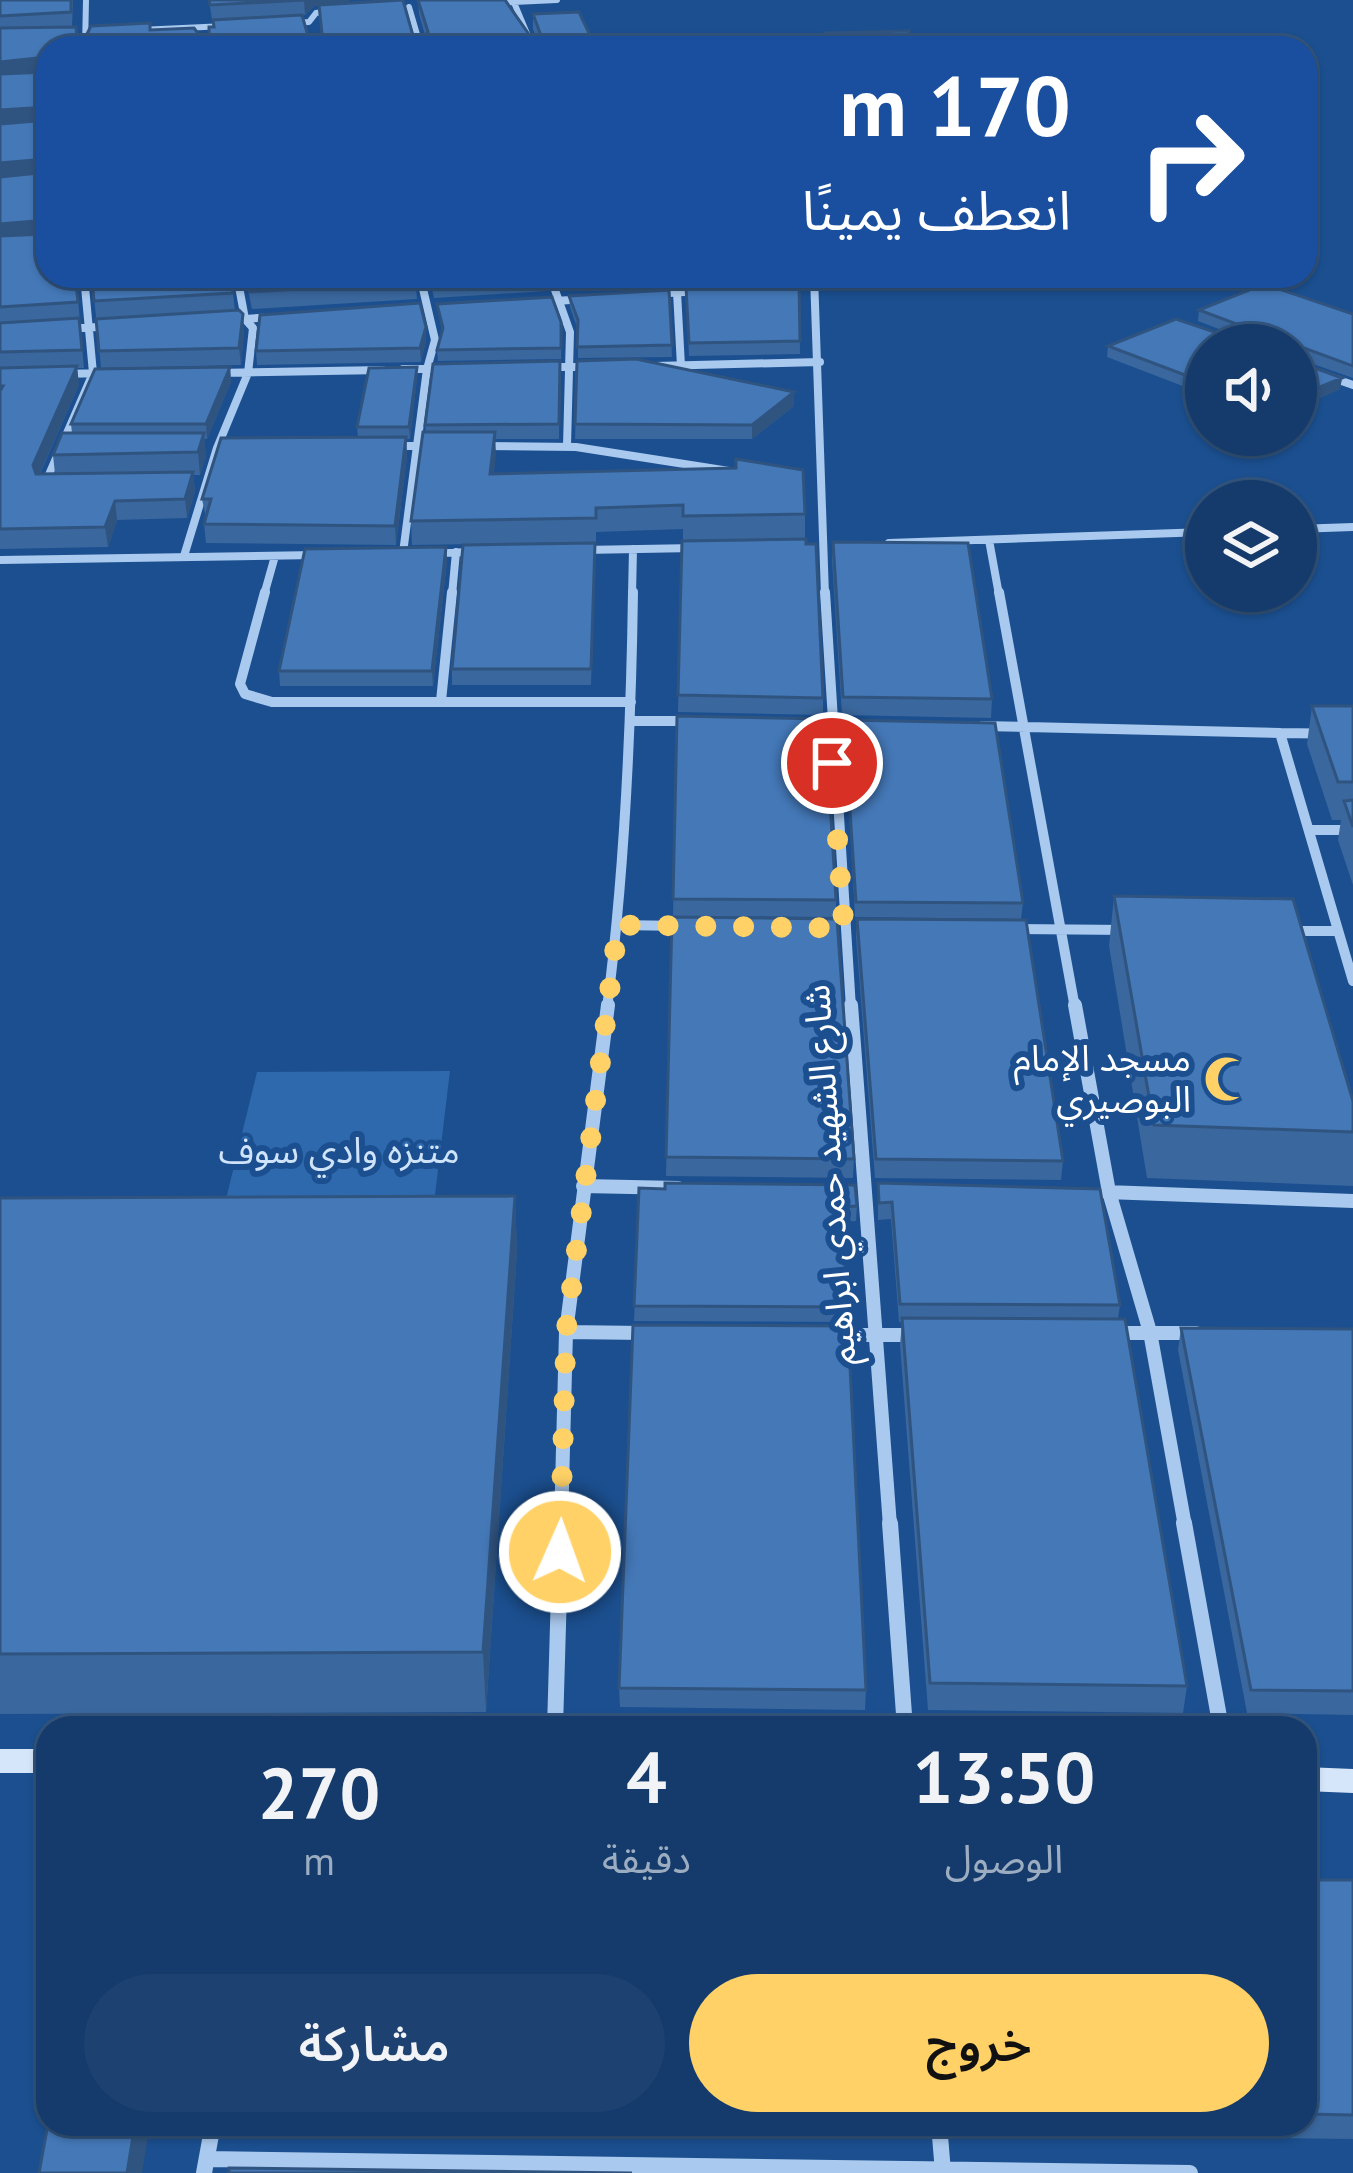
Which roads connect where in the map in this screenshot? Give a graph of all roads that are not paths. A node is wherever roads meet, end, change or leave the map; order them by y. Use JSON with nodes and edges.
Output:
{"nodes":[{"id":1,"x":86,"y":0,"type":"edge"},
{"id":2,"x":557,"y":0,"type":"edge"},
{"id":3,"x":513,"y":1,"type":"edge"},
{"id":4,"x":493,"y":3,"type":"edge"},
{"id":5,"x":430,"y":6,"type":"edge"},
{"id":6,"x":348,"y":10,"type":"edge"},
{"id":7,"x":309,"y":22,"type":"junction"},
{"id":8,"x":276,"y":24,"type":"edge"},
{"id":9,"x":229,"y":26,"type":"edge"},
{"id":10,"x":199,"y":27,"type":"junction"},
{"id":11,"x":130,"y":30,"type":"edge"},
{"id":12,"x":107,"y":31,"type":"edge"},
{"id":13,"x":85,"y":32,"type":"junction"},
{"id":14,"x":64,"y":34,"type":"edge"},
{"id":15,"x":312,"y":35,"type":"edge"},
{"id":16,"x":85,"y":36,"type":"edge"},
{"id":17,"x":201,"y":36,"type":"edge"},
{"id":18,"x":417,"y":36,"type":"edge"},
{"id":19,"x":528,"y":36,"type":"edge"},
{"id":20,"x":85,"y":288,"type":"edge"},
{"id":21,"x":239,"y":288,"type":"edge"},
{"id":22,"x":424,"y":288,"type":"edge"},
{"id":23,"x":553,"y":288,"type":"edge"},
{"id":24,"x":815,"y":288,"type":"edge"},
{"id":25,"x":1273,"y":288,"type":"edge"},
{"id":26,"x":723,"y":289,"type":"edge"},
{"id":27,"x":676,"y":292,"type":"junction"},
{"id":28,"x":653,"y":294,"type":"edge"},
{"id":29,"x":1296,"y":296,"type":"edge"},
{"id":30,"x":605,"y":297,"type":"edge"},
{"id":31,"x":557,"y":301,"type":"junction"},
{"id":32,"x":536,"y":302,"type":"edge"},
{"id":33,"x":451,"y":306,"type":"edge"},
{"id":34,"x":430,"y":308,"type":"junction"},
{"id":35,"x":406,"y":309,"type":"edge"},
{"id":36,"x":291,"y":316,"type":"edge"},
{"id":37,"x":245,"y":319,"type":"junction"},
{"id":38,"x":223,"y":320,"type":"edge"},
{"id":39,"x":133,"y":325,"type":"edge"},
{"id":40,"x":88,"y":327,"type":"junction"},
{"id":41,"x":44,"y":330,"type":"edge"},
{"id":42,"x":820,"y":362,"type":"junction"},
{"id":43,"x":614,"y":366,"type":"edge"},
{"id":44,"x":636,"y":366,"type":"edge"},
{"id":45,"x":680,"y":366,"type":"junction"},
{"id":46,"x":570,"y":367,"type":"junction"},
{"id":47,"x":522,"y":368,"type":"edge"},
{"id":48,"x":427,"y":369,"type":"junction"},
{"id":49,"x":451,"y":369,"type":"edge"},
{"id":50,"x":93,"y":373,"type":"junction"},
{"id":51,"x":116,"y":373,"type":"edge"},
{"id":52,"x":204,"y":373,"type":"edge"},
{"id":53,"x":248,"y":373,"type":"junction"},
{"id":54,"x":1317,"y":373,"type":"edge"},
{"id":55,"x":47,"y":375,"type":"edge"},
{"id":56,"x":1353,"y":386,"type":"edge"},
{"id":57,"x":418,"y":446,"type":"junction"},
{"id":58,"x":567,"y":446,"type":"junction"},
{"id":59,"x":373,"y":447,"type":"edge"},
{"id":60,"x":60,"y":448,"type":"junction"},
{"id":61,"x":83,"y":448,"type":"edge"},
{"id":62,"x":194,"y":448,"type":"edge"},
{"id":63,"x":217,"y":448,"type":"junction"},
{"id":64,"x":239,"y":448,"type":"edge"},
{"id":65,"x":732,"y":471,"type":"edge"},
{"id":66,"x":204,"y":483,"type":"junction"},
{"id":67,"x":181,"y":484,"type":"edge"},
{"id":68,"x":798,"y":484,"type":"edge"},
{"id":69,"x":66,"y":487,"type":"edge"},
{"id":70,"x":820,"y":488,"type":"junction"},
{"id":71,"x":1353,"y":526,"type":"edge"},
{"id":72,"x":1317,"y":528,"type":"edge"},
{"id":73,"x":1185,"y":533,"type":"edge"},
{"id":74,"x":989,"y":540,"type":"junction"},
{"id":75,"x":870,"y":544,"type":"edge"},
{"id":76,"x":846,"y":545,"type":"edge"},
{"id":77,"x":798,"y":546,"type":"edge"},
{"id":78,"x":822,"y":546,"type":"junction"},
{"id":79,"x":704,"y":548,"type":"edge"},
{"id":80,"x":633,"y":549,"type":"junction"},
{"id":81,"x":567,"y":550,"type":"edge"},
{"id":82,"x":501,"y":551,"type":"edge"},
{"id":83,"x":456,"y":552,"type":"junction"},
{"id":84,"x":403,"y":553,"type":"junction"},
{"id":85,"x":339,"y":554,"type":"edge"},
{"id":86,"x":381,"y":554,"type":"edge"},
{"id":87,"x":184,"y":556,"type":"junction"},
{"id":88,"x":275,"y":556,"type":"junction"},
{"id":89,"x":0,"y":560,"type":"edge"},
{"id":90,"x":441,"y":700,"type":"junction"},
{"id":91,"x":631,"y":702,"type":"junction"},
{"id":92,"x":632,"y":721,"type":"junction"},
{"id":93,"x":698,"y":722,"type":"edge"},
{"id":94,"x":808,"y":722,"type":"edge"},
{"id":95,"x":830,"y":722,"type":"junction"},
{"id":96,"x":851,"y":722,"type":"edge"},
{"id":97,"x":959,"y":725,"type":"edge"},
{"id":98,"x":1023,"y":727,"type":"junction"},
{"id":99,"x":1280,"y":734,"type":"junction"},
{"id":100,"x":1353,"y":734,"type":"edge"},
{"id":101,"x":1312,"y":830,"type":"junction"},
{"id":102,"x":1353,"y":830,"type":"edge"},
{"id":103,"x":618,"y":925,"type":"junction"},
{"id":104,"x":709,"y":926,"type":"edge"},
{"id":105,"x":822,"y":928,"type":"edge"},
{"id":106,"x":844,"y":928,"type":"junction"},
{"id":107,"x":868,"y":928,"type":"edge"},
{"id":108,"x":1011,"y":929,"type":"edge"},
{"id":109,"x":1059,"y":929,"type":"junction"},
{"id":110,"x":1152,"y":930,"type":"edge"},
{"id":111,"x":1268,"y":931,"type":"edge"},
{"id":112,"x":1338,"y":931,"type":"junction"},
{"id":113,"x":1353,"y":981,"type":"edge"},
{"id":114,"x":583,"y":1186,"type":"junction"},
{"id":115,"x":700,"y":1188,"type":"edge"},
{"id":116,"x":840,"y":1190,"type":"edge"},
{"id":117,"x":864,"y":1190,"type":"junction"},
{"id":118,"x":886,"y":1190,"type":"edge"},
{"id":119,"x":1087,"y":1192,"type":"edge"},
{"id":120,"x":1109,"y":1192,"type":"junction"},
{"id":121,"x":1353,"y":1201,"type":"edge"},
{"id":122,"x":566,"y":1332,"type":"junction"},
{"id":123,"x":660,"y":1333,"type":"edge"},
{"id":124,"x":1104,"y":1333,"type":"edge"},
{"id":125,"x":1150,"y":1333,"type":"junction"},
{"id":126,"x":1218,"y":1334,"type":"edge"},
{"id":127,"x":826,"y":1335,"type":"edge"},
{"id":128,"x":873,"y":1335,"type":"junction"},
{"id":129,"x":942,"y":1335,"type":"edge"},
{"id":130,"x":555,"y":1716,"type":"edge"},
{"id":131,"x":904,"y":1716,"type":"edge"},
{"id":132,"x":1219,"y":1716,"type":"edge"},
{"id":133,"x":0,"y":1761,"type":"edge"},
{"id":134,"x":36,"y":1761,"type":"edge"},
{"id":135,"x":1317,"y":1780,"type":"edge"},
{"id":136,"x":1353,"y":1781,"type":"edge"},
{"id":137,"x":211,"y":2136,"type":"edge"},
{"id":138,"x":940,"y":2136,"type":"edge"},
{"id":139,"x":205,"y":2166,"type":"edge"},
{"id":140,"x":943,"y":2171,"type":"edge"},
{"id":141,"x":1190,"y":2173,"type":"edge"}],
"edges":[{"from":1,"to":13,"type":"street"},
{"from":2,"to":3,"type":"street"},
{"from":3,"to":4,"type":"street"},
{"from":3,"to":19,"type":"street"},
{"from":5,"to":18,"type":"street"},
{"from":6,"to":7,"type":"street"},
{"from":7,"to":8,"type":"street"},
{"from":7,"to":15,"type":"street"},
{"from":9,"to":10,"type":"street"},
{"from":10,"to":11,"type":"street"},
{"from":10,"to":17,"type":"street"},
{"from":12,"to":13,"type":"street"},
{"from":13,"to":14,"type":"street"},
{"from":13,"to":16,"type":"street"},
{"from":20,"to":40,"type":"street"},
{"from":21,"to":37,"type":"street"},
{"from":22,"to":34,"type":"street"},
{"from":23,"to":31,"type":"street"},
{"from":24,"to":42,"type":"street","name":"شارع الشهيد حمدي ابراهيم"},
{"from":25,"to":29,"type":"street"},
{"from":26,"to":27,"type":"street"},
{"from":27,"to":28,"type":"street"},
{"from":27,"to":45,"type":"street"},
{"from":30,"to":31,"type":"street"},
{"from":31,"to":32,"type":"street"},
{"from":31,"to":46,"type":"street"},
{"from":33,"to":34,"type":"street"},
{"from":34,"to":35,"type":"street"},
{"from":34,"to":48,"type":"street"},
{"from":36,"to":37,"type":"street"},
{"from":37,"to":38,"type":"street"},
{"from":37,"to":53,"type":"street"},
{"from":39,"to":40,"type":"street"},
{"from":40,"to":41,"type":"street"},
{"from":40,"to":50,"type":"street"},
{"from":42,"to":45,"type":"street"},
{"from":42,"to":70,"type":"street","name":"شارع الشهيد حمدي ابراهيم"},
{"from":43,"to":46,"type":"street"},
{"from":44,"to":45,"type":"street"},
{"from":46,"to":47,"type":"street"},
{"from":46,"to":58,"type":"street"},
{"from":48,"to":49,"type":"street"},
{"from":48,"to":53,"type":"street"},
{"from":48,"to":57,"type":"street"},
{"from":50,"to":51,"type":"street"},
{"from":50,"to":55,"type":"street"},
{"from":50,"to":60,"type":"street"},
{"from":52,"to":53,"type":"street"},
{"from":53,"to":63,"type":"street"},
{"from":54,"to":56,"type":"street"},
{"from":57,"to":58,"type":"street"},
{"from":57,"to":59,"type":"street"},
{"from":57,"to":84,"type":"street"},
{"from":58,"to":65,"type":"street"},
{"from":60,"to":61,"type":"street"},
{"from":60,"to":69,"type":"street"},
{"from":62,"to":63,"type":"street"},
{"from":63,"to":64,"type":"street"},
{"from":63,"to":66,"type":"street"},
{"from":66,"to":67,"type":"street"},
{"from":66,"to":87,"type":"street"},
{"from":68,"to":70,"type":"street"},
{"from":70,"to":78,"type":"street","name":"شارع الشهيد حمدي ابراهيم"},
{"from":71,"to":72,"type":"street"},
{"from":73,"to":74,"type":"street"},
{"from":74,"to":75,"type":"street"},
{"from":74,"to":98,"type":"street"},
{"from":76,"to":78,"type":"street"},
{"from":77,"to":78,"type":"street"},
{"from":78,"to":95,"type":"street","name":"شارع الشهيد حمدي ابراهيم"},
{"from":79,"to":80,"type":"street"},
{"from":80,"to":81,"type":"street"},
{"from":80,"to":91,"type":"street"},
{"from":82,"to":83,"type":"street"},
{"from":83,"to":84,"type":"street"},
{"from":83,"to":90,"type":"street"},
{"from":84,"to":86,"type":"street"},
{"from":85,"to":88,"type":"street"},
{"from":87,"to":88,"type":"street"},
{"from":87,"to":89,"type":"street"},
{"from":88,"to":90,"type":"street"},
{"from":90,"to":91,"type":"street"},
{"from":91,"to":92,"type":"street"},
{"from":92,"to":93,"type":"street"},
{"from":92,"to":103,"type":"street"},
{"from":94,"to":95,"type":"street"},
{"from":95,"to":96,"type":"street"},
{"from":95,"to":106,"type":"street","name":"شارع الشهيد حمدي ابراهيم"},
{"from":97,"to":98,"type":"street"},
{"from":98,"to":99,"type":"street"},
{"from":98,"to":109,"type":"street"},
{"from":99,"to":100,"type":"street"},
{"from":99,"to":101,"type":"street"},
{"from":101,"to":102,"type":"street"},
{"from":101,"to":112,"type":"street"},
{"from":103,"to":104,"type":"street"},
{"from":103,"to":114,"type":"street"},
{"from":105,"to":106,"type":"street"},
{"from":106,"to":107,"type":"street"},
{"from":106,"to":117,"type":"street","name":"شارع الشهيد حمدي ابراهيم"},
{"from":108,"to":109,"type":"street"},
{"from":109,"to":110,"type":"street"},
{"from":109,"to":120,"type":"street"},
{"from":111,"to":112,"type":"street"},
{"from":112,"to":113,"type":"street"},
{"from":114,"to":115,"type":"street"},
{"from":114,"to":122,"type":"street"},
{"from":116,"to":117,"type":"street"},
{"from":117,"to":118,"type":"street"},
{"from":117,"to":128,"type":"street","name":"شارع الشهيد حمدي ابراهيم"},
{"from":119,"to":120,"type":"street"},
{"from":120,"to":121,"type":"street"},
{"from":120,"to":125,"type":"street"},
{"from":122,"to":123,"type":"street"},
{"from":122,"to":130,"type":"street"},
{"from":124,"to":125,"type":"street"},
{"from":125,"to":126,"type":"street"},
{"from":125,"to":132,"type":"street"},
{"from":127,"to":128,"type":"street"},
{"from":128,"to":129,"type":"street"},
{"from":128,"to":131,"type":"street","name":"شارع الشهيد حمدي ابراهيم"},
{"from":133,"to":134,"type":"street"},
{"from":135,"to":136,"type":"street"},
{"from":137,"to":139,"type":"street"},
{"from":138,"to":140,"type":"street"},
{"from":139,"to":140,"type":"street"},
{"from":140,"to":141,"type":"street"}]}
